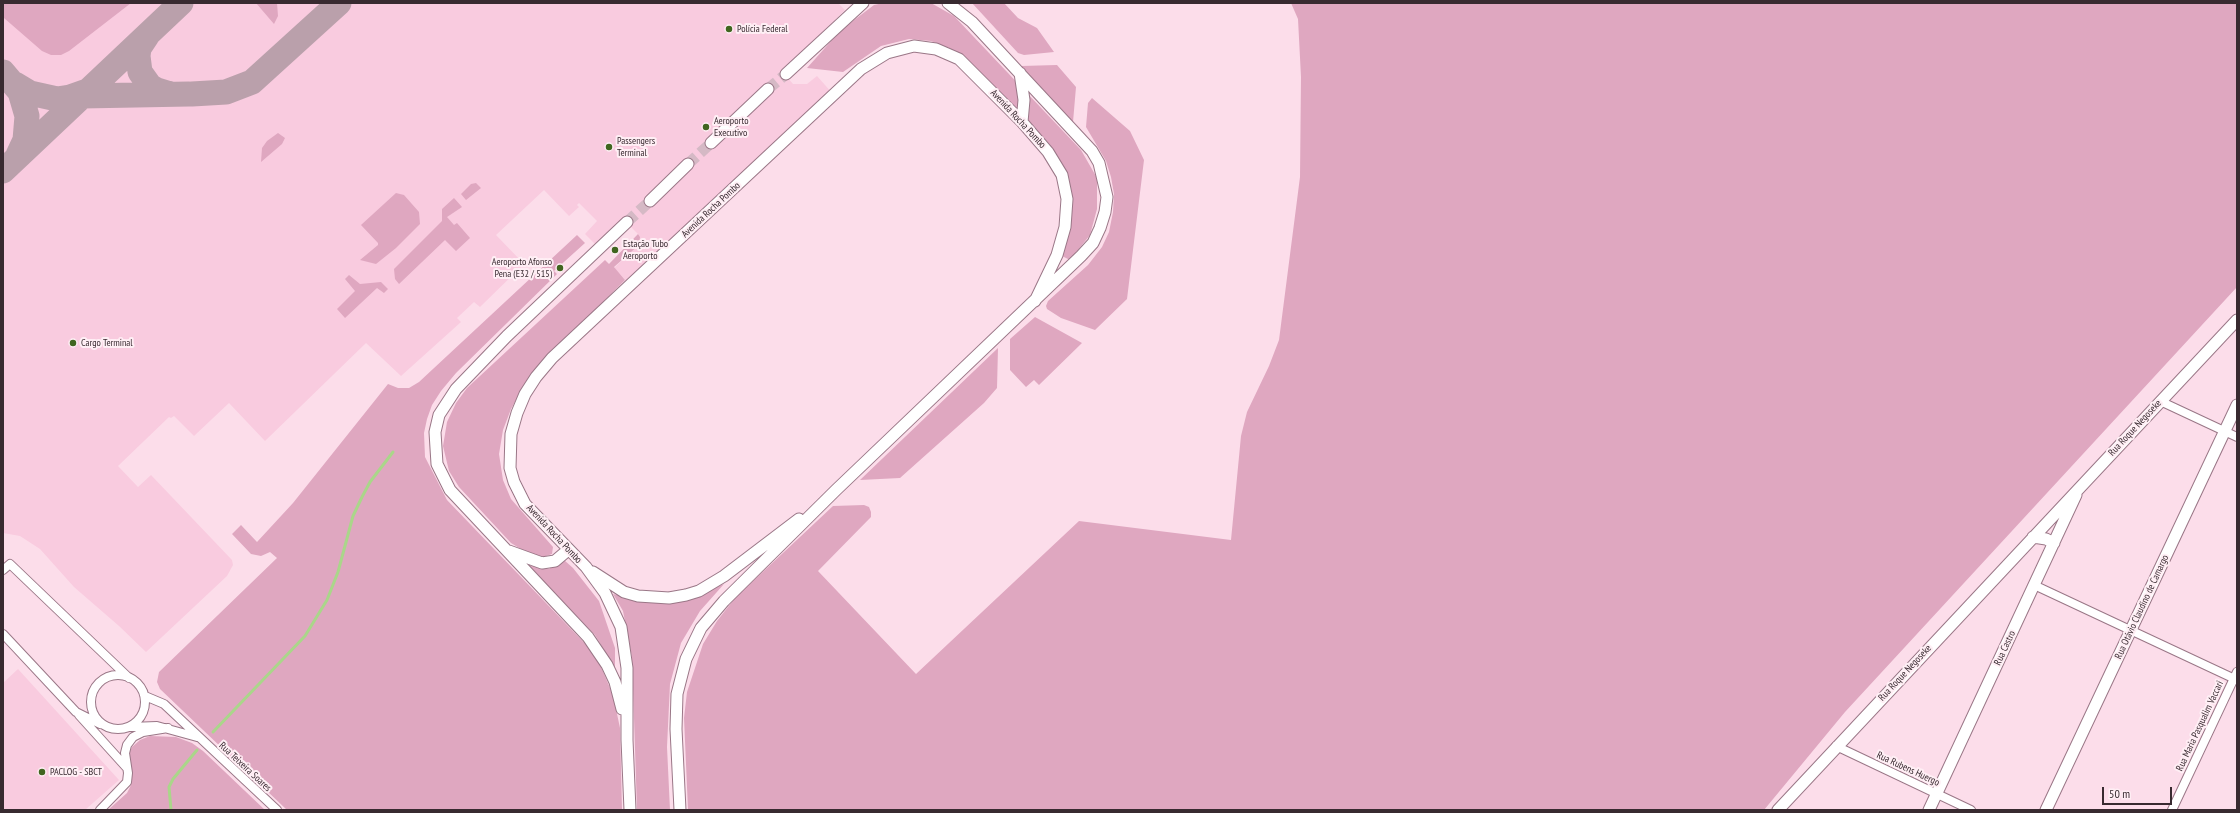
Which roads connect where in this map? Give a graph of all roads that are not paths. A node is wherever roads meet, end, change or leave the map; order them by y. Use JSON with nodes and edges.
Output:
{"nodes":[{"id":1,"x":863,"y":3,"type":"edge"},
{"id":2,"x":948,"y":3,"type":"edge"},
{"id":3,"x":1020,"y":73,"type":"junction"},
{"id":4,"x":786,"y":74,"type":"tunnel mouth"},
{"id":5,"x":768,"y":89,"type":"tunnel mouth"},
{"id":6,"x":1022,"y":122,"type":"junction"},
{"id":7,"x":711,"y":143,"type":"tunnel mouth"},
{"id":8,"x":688,"y":164,"type":"tunnel mouth"},
{"id":9,"x":650,"y":201,"type":"tunnel mouth"},
{"id":10,"x":627,"y":222,"type":"tunnel mouth"},
{"id":11,"x":1034,"y":301,"type":"junction"},
{"id":12,"x":2237,"y":320,"type":"edge"},
{"id":13,"x":2160,"y":401,"type":"junction"},
{"id":14,"x":2237,"y":405,"type":"edge"},
{"id":15,"x":2224,"y":432,"type":"junction"},
{"id":16,"x":2237,"y":437,"type":"edge"},
{"id":17,"x":2081,"y":486,"type":"junction"},
{"id":18,"x":836,"y":490,"type":"junction"},
{"id":19,"x":2032,"y":537,"type":"junction"},
{"id":20,"x":2054,"y":544,"type":"junction"},
{"id":21,"x":505,"y":549,"type":"junction"},
{"id":22,"x":568,"y":550,"type":"junction"},
{"id":23,"x":586,"y":567,"type":"junction"},
{"id":24,"x":3,"y":570,"type":"edge"},
{"id":25,"x":2034,"y":585,"type":"junction"},
{"id":26,"x":2131,"y":630,"type":"junction"},
{"id":27,"x":3,"y":634,"type":"edge"},
{"id":28,"x":2236,"y":677,"type":"edge"},
{"id":29,"x":129,"y":678,"type":"junction"},
{"id":30,"x":145,"y":696,"type":"junction"},
{"id":31,"x":76,"y":712,"type":"junction"},
{"id":32,"x":106,"y":727,"type":"junction"},
{"id":33,"x":130,"y":727,"type":"junction"},
{"id":34,"x":168,"y":728,"type":"junction"},
{"id":35,"x":199,"y":738,"type":"junction"},
{"id":36,"x":627,"y":740,"type":"junction"},
{"id":37,"x":1836,"y":746,"type":"junction"},
{"id":38,"x":126,"y":768,"type":"junction"},
{"id":39,"x":1936,"y":794,"type":"junction"},
{"id":40,"x":100,"y":810,"type":"edge"},
{"id":41,"x":277,"y":810,"type":"edge"},
{"id":42,"x":630,"y":810,"type":"edge"},
{"id":43,"x":680,"y":810,"type":"edge"},
{"id":44,"x":1778,"y":810,"type":"edge"},
{"id":45,"x":1928,"y":810,"type":"edge"},
{"id":46,"x":1971,"y":810,"type":"edge"},
{"id":47,"x":2046,"y":810,"type":"edge"},
{"id":48,"x":2172,"y":810,"type":"edge"}],
"edges":[{"from":1,"to":4,"type":"main road"},
{"from":2,"to":3,"type":"main road","name":"Avenida Rocha Pombo"},
{"from":3,"to":6,"type":"main road"},
{"from":3,"to":11,"type":"main road","name":"Avenida Rocha Pombo"},
{"from":5,"to":7,"type":"main road"},
{"from":6,"to":11,"type":"main road","name":"Avenida Rocha Pombo"},
{"from":6,"to":22,"type":"main road","name":"Avenida Rocha Pombo"},
{"from":8,"to":9,"type":"main road"},
{"from":10,"to":21,"type":"main road","name":"Avenida Rocha Pombo"},
{"from":11,"to":18,"type":"main road","name":"Avenida Rocha Pombo"},
{"from":12,"to":13,"type":"main road","name":"Rua Roque Negoseke"},
{"from":13,"to":15,"type":"street"},
{"from":13,"to":17,"type":"main road","name":"Rua Roque Negoseke"},
{"from":14,"to":15,"type":"main road","name":"Rua Otávio Claudino de Camargo"},
{"from":15,"to":16,"type":"street"},
{"from":15,"to":26,"type":"main road","name":"Rua Otávio Claudino de Camargo"},
{"from":17,"to":19,"type":"main road","name":"Rua Roque Negoseke"},
{"from":17,"to":20,"type":"main road","name":"Rua Castro"},
{"from":18,"to":23,"type":"main road"},
{"from":18,"to":43,"type":"main road","name":"Avenida Rocha Pombo"},
{"from":19,"to":20,"type":"main road"},
{"from":19,"to":37,"type":"main road","name":"Rua Roque Negoseke"},
{"from":20,"to":25,"type":"main road","name":"Rua Castro"},
{"from":21,"to":22,"type":"main road"},
{"from":21,"to":36,"type":"main road","name":"Avenida Rocha Pombo"},
{"from":22,"to":23,"type":"main road","name":"Avenida Rocha Pombo"},
{"from":23,"to":36,"type":"main road","name":"Avenida Rocha Pombo"},
{"from":24,"to":29,"type":"street"},
{"from":25,"to":26,"type":"street"},
{"from":25,"to":39,"type":"main road","name":"Rua Castro"},
{"from":26,"to":28,"type":"street"},
{"from":26,"to":47,"type":"main road","name":"Rua Otávio Claudino de Camargo"},
{"from":27,"to":31,"type":"street"},
{"from":28,"to":48,"type":"street","name":"Rua Maria Pasqualim Vaccari"},
{"from":29,"to":30,"type":"street"},
{"from":29,"to":32,"type":"street"},
{"from":30,"to":33,"type":"street"},
{"from":30,"to":35,"type":"street","name":"Rua Teixeira Soares"},
{"from":31,"to":32,"type":"street"},
{"from":31,"to":38,"type":"street"},
{"from":32,"to":33,"type":"street"},
{"from":33,"to":34,"type":"street","name":"Rua Teixeira Soares"},
{"from":34,"to":35,"type":"street","name":"Rua Teixeira Soares"},
{"from":34,"to":38,"type":"street"},
{"from":35,"to":41,"type":"street","name":"Rua Teixeira Soares"},
{"from":36,"to":42,"type":"main road","name":"Avenida Rocha Pombo"},
{"from":37,"to":39,"type":"street","name":"Rua Rubens Huergo"},
{"from":37,"to":44,"type":"main road","name":"Rua Roque Negoseke"},
{"from":38,"to":40,"type":"street"},
{"from":39,"to":45,"type":"main road","name":"Rua Castro"},
{"from":39,"to":46,"type":"street","name":"Rua Rubens Huergo"}]}
